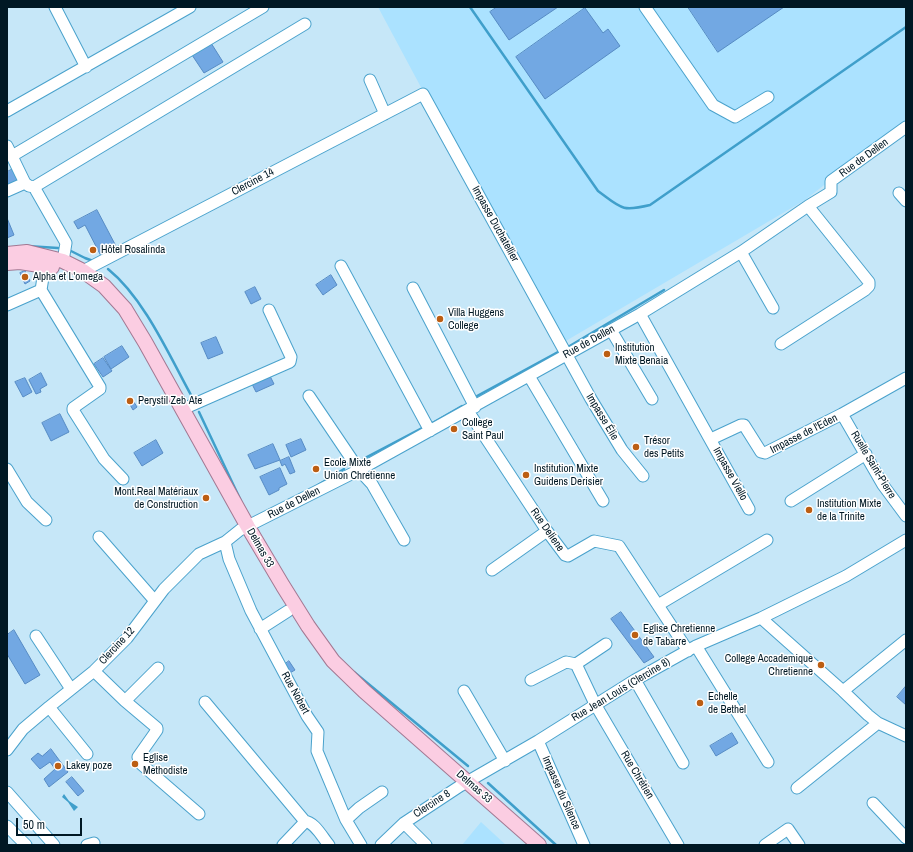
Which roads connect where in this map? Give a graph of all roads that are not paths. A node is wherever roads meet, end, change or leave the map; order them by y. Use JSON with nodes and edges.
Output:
{"nodes":[{"id":1,"x":55,"y":7,"type":"edge"},
{"id":2,"x":190,"y":7,"type":"edge"},
{"id":3,"x":263,"y":7,"type":"edge"},
{"id":4,"x":645,"y":7,"type":"edge"},
{"id":5,"x":305,"y":24,"type":"dead end"},
{"id":6,"x":86,"y":67,"type":"junction"},
{"id":7,"x":370,"y":80,"type":"dead end"},
{"id":8,"x":423,"y":94,"type":"joint"},
{"id":9,"x":768,"y":97,"type":"dead end"},
{"id":10,"x":7,"y":111,"type":"edge"},
{"id":11,"x":385,"y":114,"type":"junction"},
{"id":12,"x":906,"y":127,"type":"edge"},
{"id":13,"x":9,"y":151,"type":"edge"},
{"id":14,"x":29,"y":185,"type":"junction"},
{"id":15,"x":7,"y":191,"type":"edge"},
{"id":16,"x":808,"y":206,"type":"junction"},
{"id":17,"x":741,"y":252,"type":"junction"},
{"id":18,"x":7,"y":254,"type":"edge"},
{"id":19,"x":63,"y":261,"type":"junction"},
{"id":20,"x":7,"y":263,"type":"edge"},
{"id":21,"x":45,"y":265,"type":"junction"},
{"id":22,"x":341,"y":266,"type":"dead end"},
{"id":23,"x":83,"y":271,"type":"junction"},
{"id":24,"x":413,"y":288,"type":"dead end"},
{"id":25,"x":41,"y":290,"type":"junction"},
{"id":26,"x":7,"y":305,"type":"edge"},
{"id":27,"x":773,"y":308,"type":"dead end"},
{"id":28,"x":269,"y":310,"type":"dead end"},
{"id":29,"x":640,"y":314,"type":"junction"},
{"id":30,"x":611,"y":330,"type":"junction"},
{"id":31,"x":782,"y":344,"type":"dead end"},
{"id":32,"x":566,"y":354,"type":"junction"},
{"id":33,"x":529,"y":376,"type":"junction"},
{"id":34,"x":906,"y":378,"type":"edge"},
{"id":35,"x":309,"y":396,"type":"dead end"},
{"id":36,"x":652,"y":399,"type":"dead end"},
{"id":37,"x":183,"y":409,"type":"junction"},
{"id":38,"x":471,"y":409,"type":"junction"},
{"id":39,"x":842,"y":414,"type":"junction"},
{"id":40,"x":430,"y":431,"type":"junction"},
{"id":41,"x":711,"y":439,"type":"junction"},
{"id":42,"x":866,"y":454,"type":"junction"},
{"id":43,"x":7,"y":469,"type":"edge"},
{"id":44,"x":359,"y":470,"type":"junction"},
{"id":45,"x":643,"y":476,"type":"dead end"},
{"id":46,"x":123,"y":478,"type":"dead end"},
{"id":47,"x":603,"y":501,"type":"dead end"},
{"id":48,"x":790,"y":501,"type":"dead end"},
{"id":49,"x":749,"y":509,"type":"dead end"},
{"id":50,"x":906,"y":516,"type":"edge"},
{"id":51,"x":46,"y":520,"type":"dead end"},
{"id":52,"x":244,"y":528,"type":"junction"},
{"id":53,"x":547,"y":531,"type":"junction"},
{"id":54,"x":99,"y":537,"type":"dead end"},
{"id":55,"x":404,"y":540,"type":"dead end"},
{"id":56,"x":767,"y":540,"type":"dead end"},
{"id":57,"x":906,"y":540,"type":"edge"},
{"id":58,"x":224,"y":542,"type":"junction"},
{"id":59,"x":492,"y":570,"type":"dead end"},
{"id":60,"x":155,"y":601,"type":"junction"},
{"id":61,"x":658,"y":605,"type":"junction"},
{"id":62,"x":288,"y":611,"type":"junction"},
{"id":63,"x":761,"y":618,"type":"junction"},
{"id":64,"x":260,"y":629,"type":"junction"},
{"id":65,"x":36,"y":636,"type":"dead end"},
{"id":66,"x":906,"y":640,"type":"edge"},
{"id":67,"x":606,"y":644,"type":"dead end"},
{"id":68,"x":692,"y":648,"type":"junction"},
{"id":69,"x":576,"y":664,"type":"junction"},
{"id":70,"x":158,"y":668,"type":"dead end"},
{"id":71,"x":94,"y":671,"type":"junction"},
{"id":72,"x":531,"y":680,"type":"dead end"},
{"id":73,"x":635,"y":680,"type":"junction"},
{"id":74,"x":71,"y":689,"type":"junction"},
{"id":75,"x":464,"y":691,"type":"dead end"},
{"id":76,"x":843,"y":692,"type":"junction"},
{"id":77,"x":125,"y":701,"type":"junction"},
{"id":78,"x":205,"y":702,"type":"dead end"},
{"id":79,"x":595,"y":704,"type":"junction"},
{"id":80,"x":49,"y":707,"type":"junction"},
{"id":81,"x":878,"y":723,"type":"junction"},
{"id":82,"x":906,"y":736,"type":"edge"},
{"id":83,"x":538,"y":742,"type":"junction"},
{"id":84,"x":7,"y":750,"type":"edge"},
{"id":85,"x":87,"y":754,"type":"dead end"},
{"id":86,"x":505,"y":761,"type":"junction"},
{"id":87,"x":768,"y":762,"type":"dead end"},
{"id":88,"x":683,"y":763,"type":"dead end"},
{"id":89,"x":464,"y":784,"type":"junction"},
{"id":90,"x":797,"y":788,"type":"dead end"},
{"id":91,"x":7,"y":792,"type":"edge"},
{"id":92,"x":382,"y":792,"type":"dead end"},
{"id":93,"x":873,"y":802,"type":"dead end"},
{"id":94,"x":199,"y":814,"type":"dead end"},
{"id":95,"x":346,"y":820,"type":"junction"},
{"id":96,"x":304,"y":821,"type":"junction"},
{"id":97,"x":404,"y":823,"type":"junction"},
{"id":98,"x":7,"y":826,"type":"edge"},
{"id":99,"x":906,"y":838,"type":"edge"},
{"id":100,"x":26,"y":845,"type":"edge"},
{"id":101,"x":54,"y":845,"type":"edge"},
{"id":102,"x":283,"y":845,"type":"edge"},
{"id":103,"x":329,"y":845,"type":"edge"},
{"id":104,"x":361,"y":845,"type":"edge"},
{"id":105,"x":381,"y":845,"type":"edge"},
{"id":106,"x":426,"y":845,"type":"edge"},
{"id":107,"x":526,"y":845,"type":"edge"},
{"id":108,"x":540,"y":845,"type":"edge"},
{"id":109,"x":584,"y":845,"type":"edge"},
{"id":110,"x":678,"y":845,"type":"edge"},
{"id":111,"x":765,"y":845,"type":"edge"},
{"id":112,"x":799,"y":845,"type":"edge"}],
"edges":[{"from":1,"to":6,"type":"street"},
{"from":2,"to":6,"type":"street"},
{"from":3,"to":13,"type":"street"},
{"from":4,"to":9,"type":"street"},
{"from":5,"to":14,"type":"street"},
{"from":6,"to":10,"type":"street"},
{"from":7,"to":11,"type":"street"},
{"from":8,"to":11,"type":"street","name":"Clercine 14"},
{"from":8,"to":32,"type":"street","name":"Impasse Duchatellier"},
{"from":11,"to":23,"type":"street","name":"Clercine 14"},
{"from":12,"to":16,"type":"street","name":"Rue de Dellen"},
{"from":13,"to":14,"type":"street"},
{"from":14,"to":15,"type":"street"},
{"from":14,"to":19,"type":"street"},
{"from":16,"to":17,"type":"street","name":"Rue de Dellen"},
{"from":16,"to":31,"type":"street"},
{"from":17,"to":27,"type":"street"},
{"from":17,"to":29,"type":"street","name":"Rue de Dellen"},
{"from":18,"to":19,"type":"main road","name":"Delmas 33"},
{"from":19,"to":23,"type":"main road","name":"Delmas 33"},
{"from":20,"to":21,"type":"main road","name":"Delmas 33"},
{"from":21,"to":25,"type":"street"},
{"from":21,"to":52,"type":"main road","name":"Delmas 33"},
{"from":22,"to":40,"type":"street"},
{"from":23,"to":37,"type":"main road","name":"Delmas 33"},
{"from":24,"to":38,"type":"street","name":"Rue Deliene"},
{"from":25,"to":26,"type":"street"},
{"from":25,"to":46,"type":"street"},
{"from":28,"to":37,"type":"street"},
{"from":29,"to":30,"type":"street","name":"Rue de Dellen"},
{"from":29,"to":41,"type":"street"},
{"from":30,"to":32,"type":"street","name":"Rue de Dellen"},
{"from":30,"to":36,"type":"street"},
{"from":32,"to":33,"type":"street","name":"Rue de Dellen"},
{"from":32,"to":45,"type":"street","name":"Impasse Élie"},
{"from":33,"to":38,"type":"street","name":"Rue de Dellen"},
{"from":33,"to":47,"type":"street"},
{"from":34,"to":39,"type":"street","name":"Impasse de l'Eden"},
{"from":35,"to":44,"type":"street"},
{"from":37,"to":52,"type":"main road","name":"Delmas 33"},
{"from":38,"to":40,"type":"street","name":"Rue de Dellen"},
{"from":38,"to":53,"type":"street","name":"Rue Deliene"},
{"from":39,"to":41,"type":"street","name":"Impasse de l'Eden"},
{"from":39,"to":42,"type":"street","name":"Ruelle Saint-Pierre"},
{"from":40,"to":44,"type":"street","name":"Rue de Dellen"},
{"from":41,"to":49,"type":"street","name":"Impasse Viello"},
{"from":42,"to":48,"type":"street"},
{"from":42,"to":50,"type":"street","name":"Ruelle Saint-Pierre"},
{"from":43,"to":51,"type":"street"},
{"from":44,"to":52,"type":"street","name":"Rue de Dellen"},
{"from":44,"to":55,"type":"street"},
{"from":52,"to":58,"type":"street","name":"Rue de Dellen"},
{"from":52,"to":62,"type":"main road","name":"Delmas 33"},
{"from":52,"to":89,"type":"main road","name":"Delmas 33"},
{"from":53,"to":59,"type":"street"},
{"from":53,"to":61,"type":"street","name":"Rue Deliene"},
{"from":54,"to":60,"type":"street"},
{"from":56,"to":61,"type":"street"},
{"from":57,"to":63,"type":"street","name":"Rue Jean Louis (Clercine 8)"},
{"from":58,"to":60,"type":"street","name":"Clercine 12"},
{"from":58,"to":64,"type":"street","name":"Rue Nobert"},
{"from":60,"to":71,"type":"street","name":"Clercine 12"},
{"from":61,"to":68,"type":"street","name":"Rue Deliene"},
{"from":62,"to":64,"type":"street"},
{"from":62,"to":89,"type":"main road","name":"Delmas 33"},
{"from":63,"to":68,"type":"street","name":"Rue Jean Louis (Clercine 8)"},
{"from":63,"to":76,"type":"street"},
{"from":64,"to":95,"type":"street","name":"Rue Nobert"},
{"from":65,"to":74,"type":"street"},
{"from":66,"to":76,"type":"street"},
{"from":67,"to":69,"type":"street"},
{"from":68,"to":73,"type":"street","name":"Rue Jean Louis (Clercine 8)"},
{"from":68,"to":87,"type":"street","name":"Rue Deliene"},
{"from":69,"to":72,"type":"street"},
{"from":69,"to":79,"type":"street","name":"Rue Chrétien"},
{"from":70,"to":77,"type":"street"},
{"from":71,"to":74,"type":"street","name":"Clercine 12"},
{"from":71,"to":77,"type":"street"},
{"from":73,"to":79,"type":"street","name":"Rue Jean Louis (Clercine 8)"},
{"from":73,"to":88,"type":"street"},
{"from":74,"to":80,"type":"street","name":"Clercine 12"},
{"from":75,"to":86,"type":"street"},
{"from":76,"to":81,"type":"street"},
{"from":77,"to":94,"type":"street"},
{"from":78,"to":96,"type":"street"},
{"from":79,"to":83,"type":"street","name":"Rue Jean Louis (Clercine 8)"},
{"from":79,"to":110,"type":"street","name":"Rue Chrétien"},
{"from":80,"to":84,"type":"street","name":"Clercine 12"},
{"from":80,"to":85,"type":"street"},
{"from":81,"to":82,"type":"street"},
{"from":81,"to":90,"type":"street"},
{"from":83,"to":86,"type":"street","name":"Rue Jean Louis (Clercine 8)"},
{"from":83,"to":109,"type":"street","name":"Impasse du Silence"},
{"from":86,"to":89,"type":"street","name":"Rue Jean Louis (Clercine 8)"},
{"from":89,"to":97,"type":"street","name":"Clercine 8"},
{"from":89,"to":107,"type":"main road","name":"Delmas 33"},
{"from":89,"to":108,"type":"main road","name":"Delmas 33"},
{"from":91,"to":101,"type":"street"},
{"from":92,"to":95,"type":"street"},
{"from":93,"to":99,"type":"street"},
{"from":95,"to":104,"type":"street","name":"Rue Nobert"},
{"from":96,"to":102,"type":"street"},
{"from":96,"to":103,"type":"street"},
{"from":97,"to":105,"type":"street","name":"Clercine 8"},
{"from":97,"to":106,"type":"street"},
{"from":98,"to":100,"type":"street"},
{"from":111,"to":112,"type":"street"}]}
